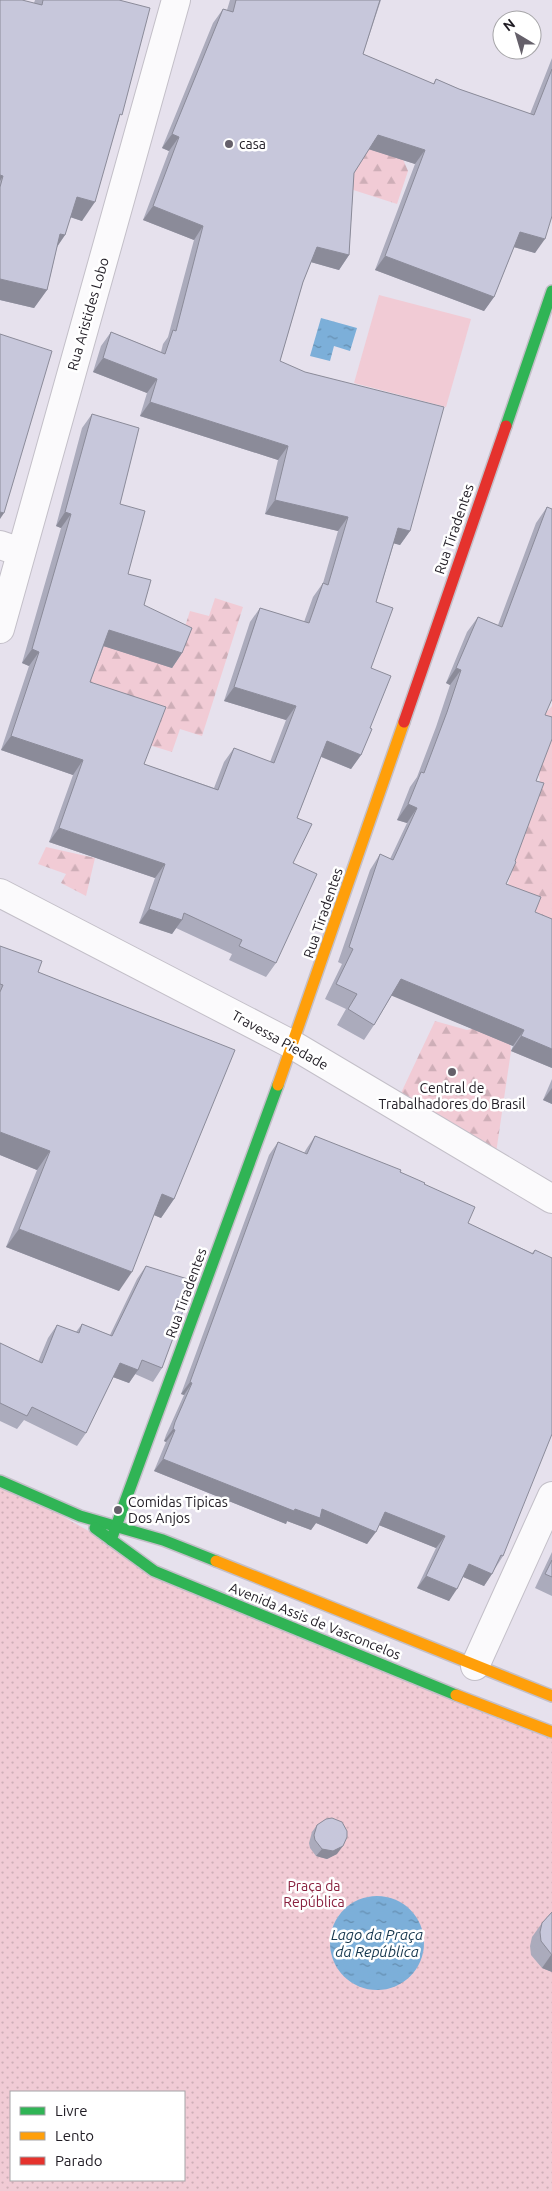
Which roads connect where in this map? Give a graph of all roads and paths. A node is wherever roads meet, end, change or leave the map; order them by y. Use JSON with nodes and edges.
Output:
{"nodes":[{"id":1,"x":176,"y":0,"type":"edge"},
{"id":2,"x":552,"y":290,"type":"edge"},
{"id":3,"x":11,"y":549,"type":"edge"},
{"id":4,"x":0,"y":629,"type":"edge"},
{"id":5,"x":0,"y":893,"type":"edge"},
{"id":6,"x":293,"y":1046,"type":"junction"},
{"id":7,"x":552,"y":1199,"type":"edge"},
{"id":8,"x":0,"y":1481,"type":"edge"},
{"id":9,"x":552,"y":1496,"type":"edge"},
{"id":10,"x":80,"y":1516,"type":"junction"},
{"id":11,"x":116,"y":1528,"type":"junction"},
{"id":12,"x":111,"y":1540,"type":"junction"},
{"id":13,"x":475,"y":1666,"type":"junction"},
{"id":14,"x":552,"y":1696,"type":"edge"},
{"id":15,"x":552,"y":1732,"type":"edge"}],
"edges":[{"from":1,"to":3,"type":"street","name":"Rua Aristides Lobo"},
{"from":2,"to":6,"type":"street","name":"Rua Tiradentes"},
{"from":3,"to":4,"type":"street","name":"Rua Aristides Lobo"},
{"from":5,"to":6,"type":"street","name":"Travessa Piedade"},
{"from":6,"to":7,"type":"street","name":"Travessa Piedade"},
{"from":6,"to":11,"type":"street","name":"Rua Tiradentes"},
{"from":8,"to":10,"type":"street","name":"Avenida Assis de Vasconcelos"},
{"from":9,"to":13,"type":"street"},
{"from":10,"to":11,"type":"street","name":"Avenida Assis de Vasconcelos"},
{"from":10,"to":12,"type":"street","name":"Avenida Assis de Vasconcelos"},
{"from":11,"to":12,"type":"street","name":"Rua Tiradentes"},
{"from":11,"to":13,"type":"street","name":"Avenida Assis de Vasconcelos"},
{"from":12,"to":15,"type":"street","name":"Avenida Assis de Vasconcelos"},
{"from":13,"to":14,"type":"street","name":"Avenida Assis de Vasconcelos"}]}
